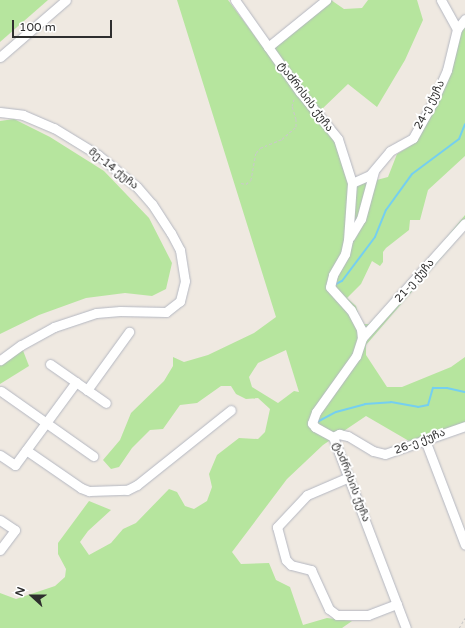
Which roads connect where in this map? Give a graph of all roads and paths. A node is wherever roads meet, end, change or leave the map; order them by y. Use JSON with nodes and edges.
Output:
{"nodes":[{"id":1,"x":66,"y":0,"type":"edge"},
{"id":2,"x":235,"y":0,"type":"edge"},
{"id":3,"x":326,"y":0,"type":"edge"},
{"id":4,"x":441,"y":0,"type":"edge"},
{"id":5,"x":465,"y":19,"type":"edge"},
{"id":6,"x":457,"y":29,"type":"junction"},
{"id":7,"x":268,"y":47,"type":"junction"},
{"id":8,"x":0,"y":56,"type":"edge"},
{"id":9,"x":300,"y":92,"type":"junction"},
{"id":10,"x":0,"y":112,"type":"edge"},
{"id":11,"x":375,"y":170,"type":"junction"},
{"id":12,"x":241,"y":183,"type":"dead end"},
{"id":13,"x":352,"y":183,"type":"junction"},
{"id":14,"x":465,"y":223,"type":"edge"},
{"id":15,"x":348,"y":240,"type":"junction"},
{"id":16,"x":129,"y":332,"type":"dead end"},
{"id":17,"x":362,"y":338,"type":"junction"},
{"id":18,"x":0,"y":360,"type":"edge"},
{"id":19,"x":50,"y":364,"type":"dead end"},
{"id":20,"x":76,"y":382,"type":"junction"},
{"id":21,"x":87,"y":390,"type":"junction"},
{"id":22,"x":1,"y":391,"type":"dead end"},
{"id":23,"x":106,"y":403,"type":"dead end"},
{"id":24,"x":231,"y":410,"type":"dead end"},
{"id":25,"x":46,"y":422,"type":"junction"},
{"id":26,"x":465,"y":426,"type":"edge"},
{"id":27,"x":333,"y":436,"type":"junction"},
{"id":28,"x":426,"y":440,"type":"junction"},
{"id":29,"x":26,"y":450,"type":"junction"},
{"id":30,"x":0,"y":455,"type":"edge"},
{"id":31,"x":93,"y":456,"type":"dead end"},
{"id":32,"x":349,"y":478,"type":"junction"},
{"id":33,"x":0,"y":520,"type":"edge"},
{"id":34,"x":465,"y":545,"type":"edge"},
{"id":35,"x":0,"y":550,"type":"edge"},
{"id":36,"x":397,"y":604,"type":"junction"},
{"id":37,"x":465,"y":618,"type":"edge"},
{"id":38,"x":402,"y":625,"type":"edge"},
{"id":39,"x":459,"y":628,"type":"edge"}],
"edges":[{"from":1,"to":8,"type":"street"},
{"from":2,"to":7,"type":"street","name":"ტაძრისის ქუჩა"},
{"from":3,"to":7,"type":"street"},
{"from":4,"to":6,"type":"street"},
{"from":5,"to":6,"type":"street"},
{"from":6,"to":11,"type":"street","name":"24-ე ქუჩა"},
{"from":7,"to":9,"type":"street","name":"ტაძრისის ქუჩა"},
{"from":9,"to":12,"type":"path"},
{"from":9,"to":13,"type":"street","name":"ტაძრისის ქუჩა"},
{"from":10,"to":18,"type":"street","name":"მე-14 ქუჩა"},
{"from":11,"to":13,"type":"street","name":"24-ე ქუჩა"},
{"from":11,"to":15,"type":"street"},
{"from":13,"to":15,"type":"street","name":"ტაძრისის ქუჩა"},
{"from":14,"to":17,"type":"street","name":"21-ე ქუჩა"},
{"from":15,"to":17,"type":"street","name":"ტაძრისის ქუჩა"},
{"from":16,"to":21,"type":"street"},
{"from":17,"to":27,"type":"street","name":"ტაძრისის ქუჩა"},
{"from":19,"to":20,"type":"street"},
{"from":20,"to":21,"type":"street"},
{"from":20,"to":25,"type":"street"},
{"from":21,"to":23,"type":"street"},
{"from":22,"to":25,"type":"street"},
{"from":24,"to":29,"type":"street"},
{"from":25,"to":29,"type":"street"},
{"from":25,"to":31,"type":"street"},
{"from":26,"to":28,"type":"street","name":"26-ე ქუჩა"},
{"from":27,"to":28,"type":"street","name":"26-ე ქუჩა"},
{"from":27,"to":32,"type":"street","name":"ტაძრისის ქუჩა"},
{"from":28,"to":34,"type":"street"},
{"from":29,"to":30,"type":"street"},
{"from":32,"to":36,"type":"street","name":"ტაძრისის ქუჩა"},
{"from":32,"to":36,"type":"street"},
{"from":33,"to":35,"type":"street"},
{"from":36,"to":38,"type":"street","name":"ტაძრისის ქუჩა"},
{"from":37,"to":39,"type":"path"}]}
